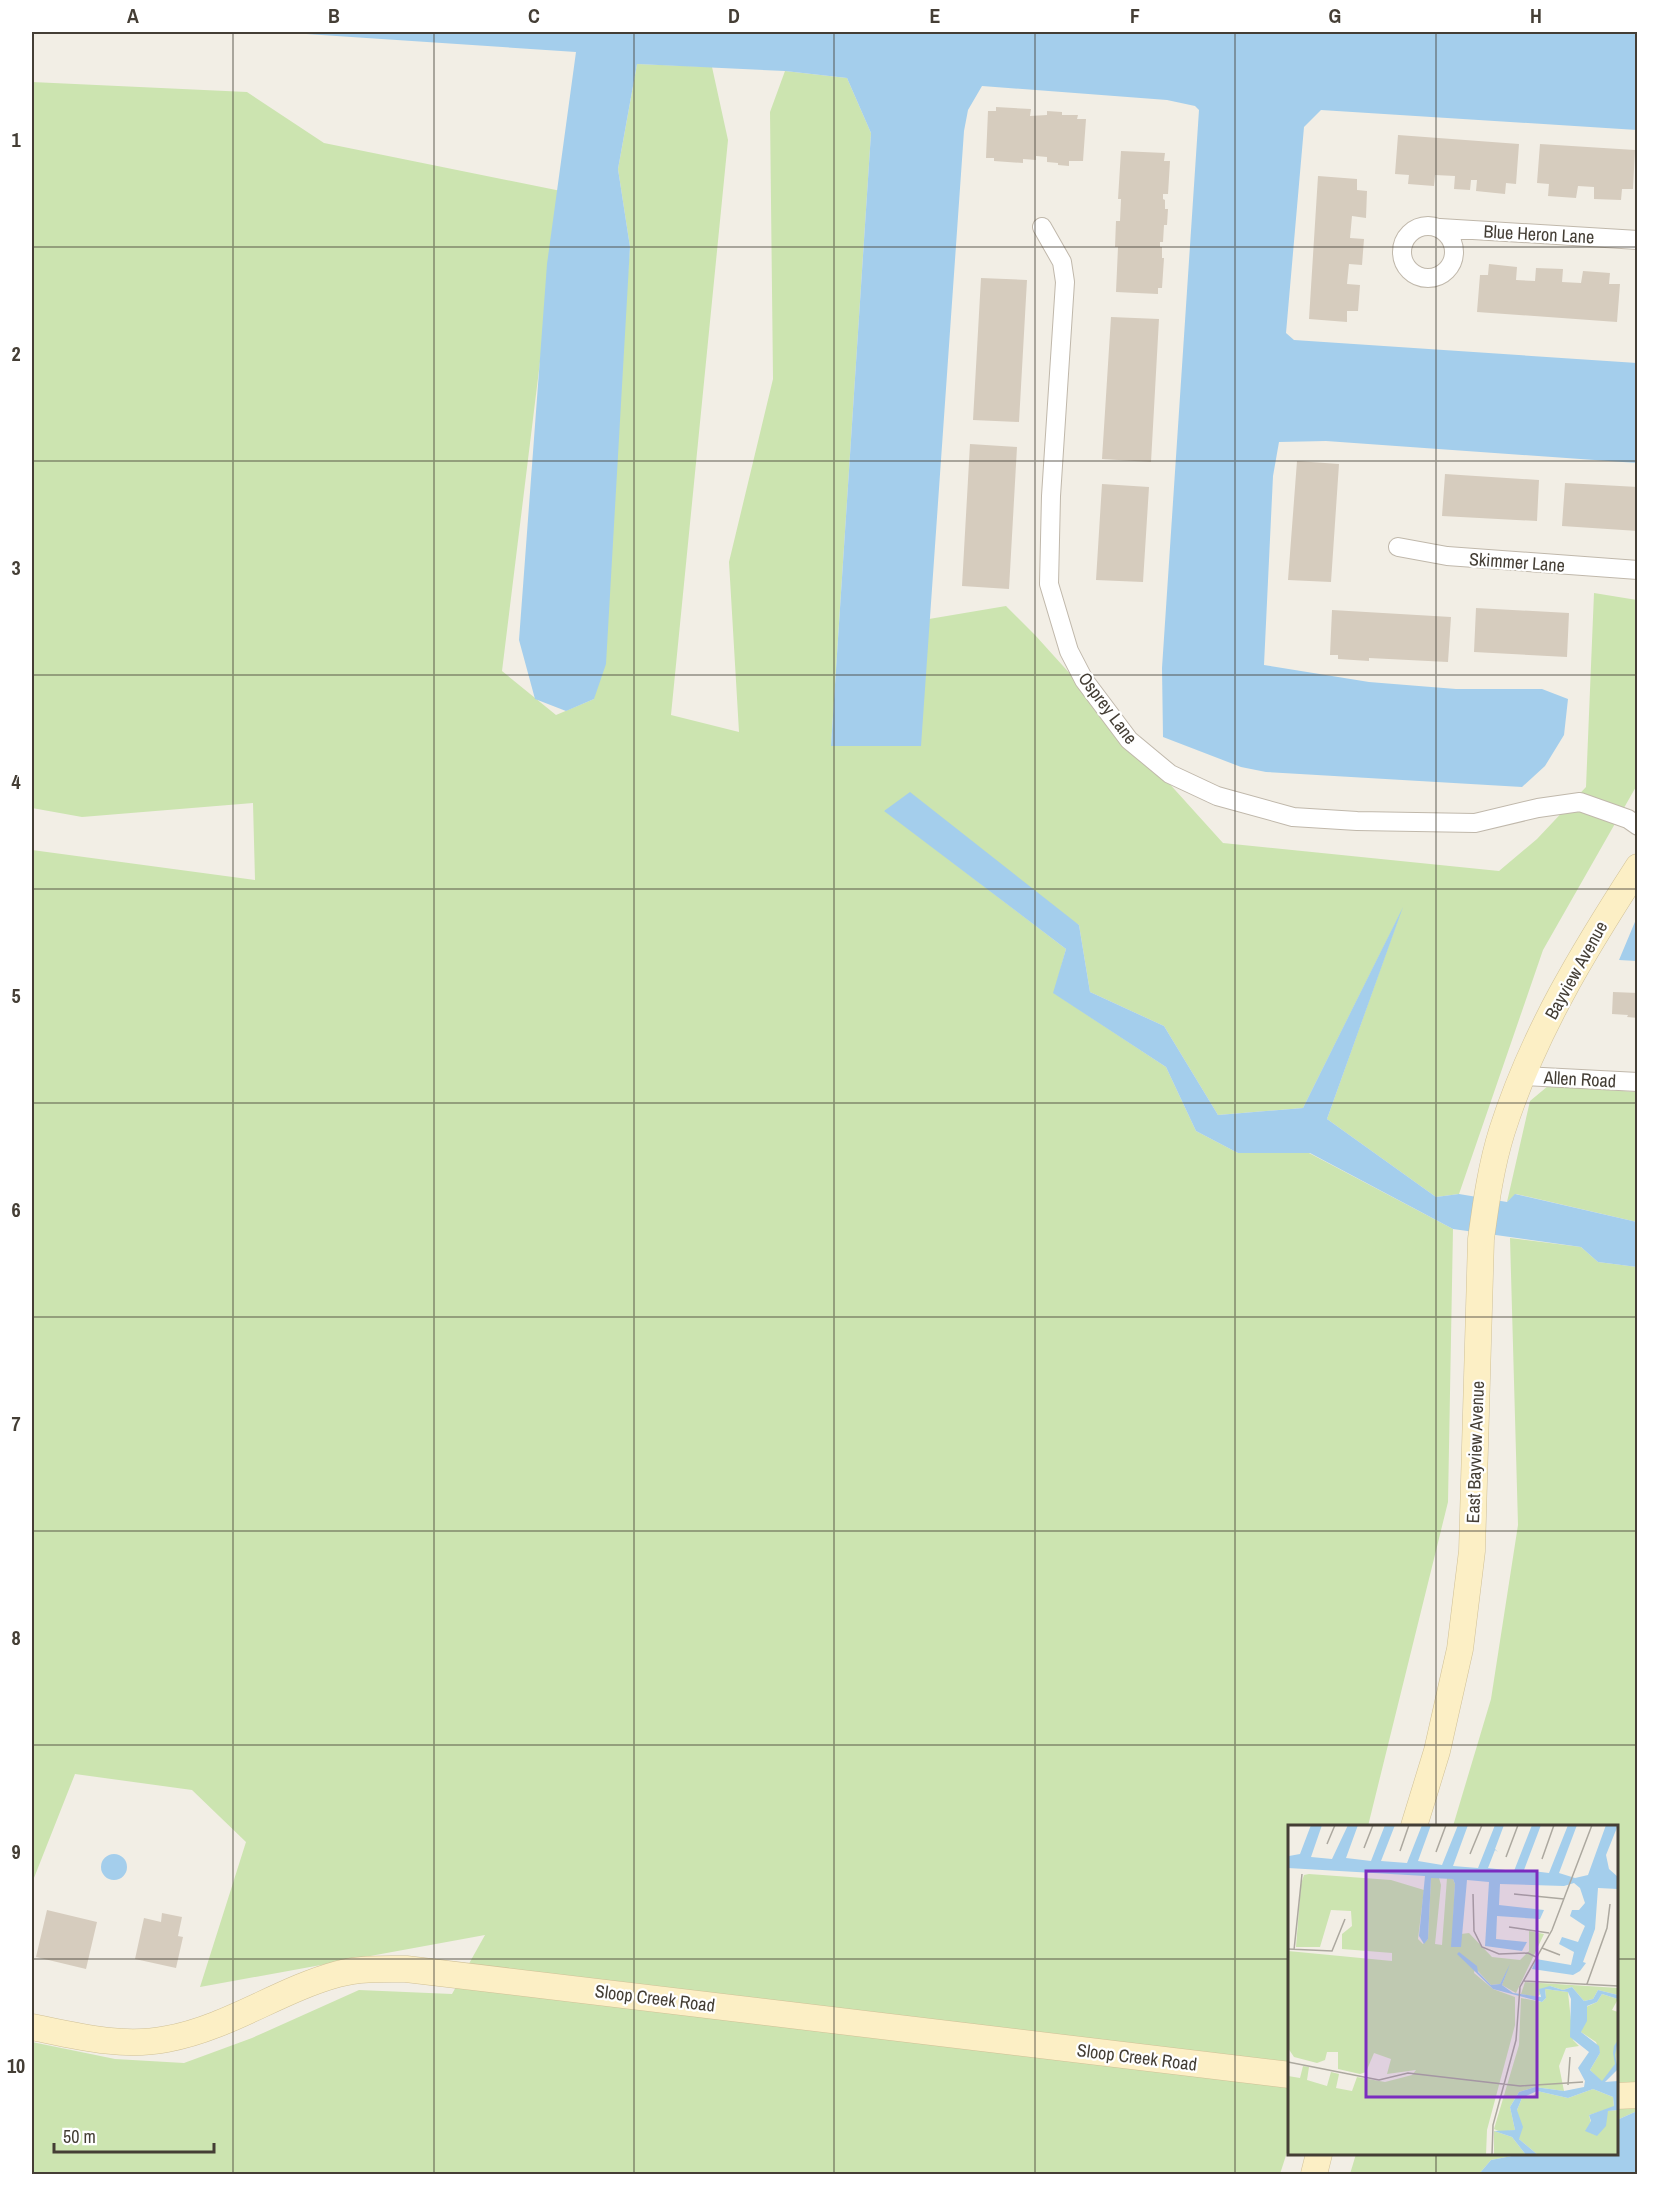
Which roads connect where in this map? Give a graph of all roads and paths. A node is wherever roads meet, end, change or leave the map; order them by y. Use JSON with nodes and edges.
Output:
{"nodes":[{"id":1,"x":1042,"y":227,"type":"dead end"},
{"id":2,"x":1440,"y":228,"type":"dead end"},
{"id":3,"x":1638,"y":240,"type":"edge"},
{"id":4,"x":1398,"y":548,"type":"dead end"},
{"id":5,"x":1638,"y":570,"type":"edge"},
{"id":6,"x":1638,"y":826,"type":"edge"},
{"id":7,"x":1638,"y":867,"type":"edge"},
{"id":8,"x":1523,"y":1076,"type":"junction"},
{"id":9,"x":1638,"y":1082,"type":"edge"},
{"id":10,"x":1415,"y":1825,"type":"edge"},
{"id":11,"x":32,"y":2027,"type":"edge"},
{"id":12,"x":1288,"y":2075,"type":"edge"},
{"id":13,"x":1638,"y":2095,"type":"edge"},
{"id":14,"x":1618,"y":2096,"type":"edge"},
{"id":15,"x":1319,"y":2155,"type":"edge"},
{"id":16,"x":1314,"y":2175,"type":"edge"}],
"edges":[{"from":1,"to":6,"type":"street","name":"Osprey Lane"},
{"from":2,"to":3,"type":"street","name":"Blue Heron Lane"},
{"from":4,"to":5,"type":"street","name":"Skimmer Lane"},
{"from":7,"to":8,"type":"street","name":"Bayview Avenue"},
{"from":8,"to":9,"type":"street","name":"Allen Road"},
{"from":8,"to":10,"type":"street","name":"East Bayview Avenue"},
{"from":11,"to":12,"type":"street","name":"Sloop Creek Road"},
{"from":13,"to":14,"type":"street"},
{"from":15,"to":16,"type":"street"}]}
